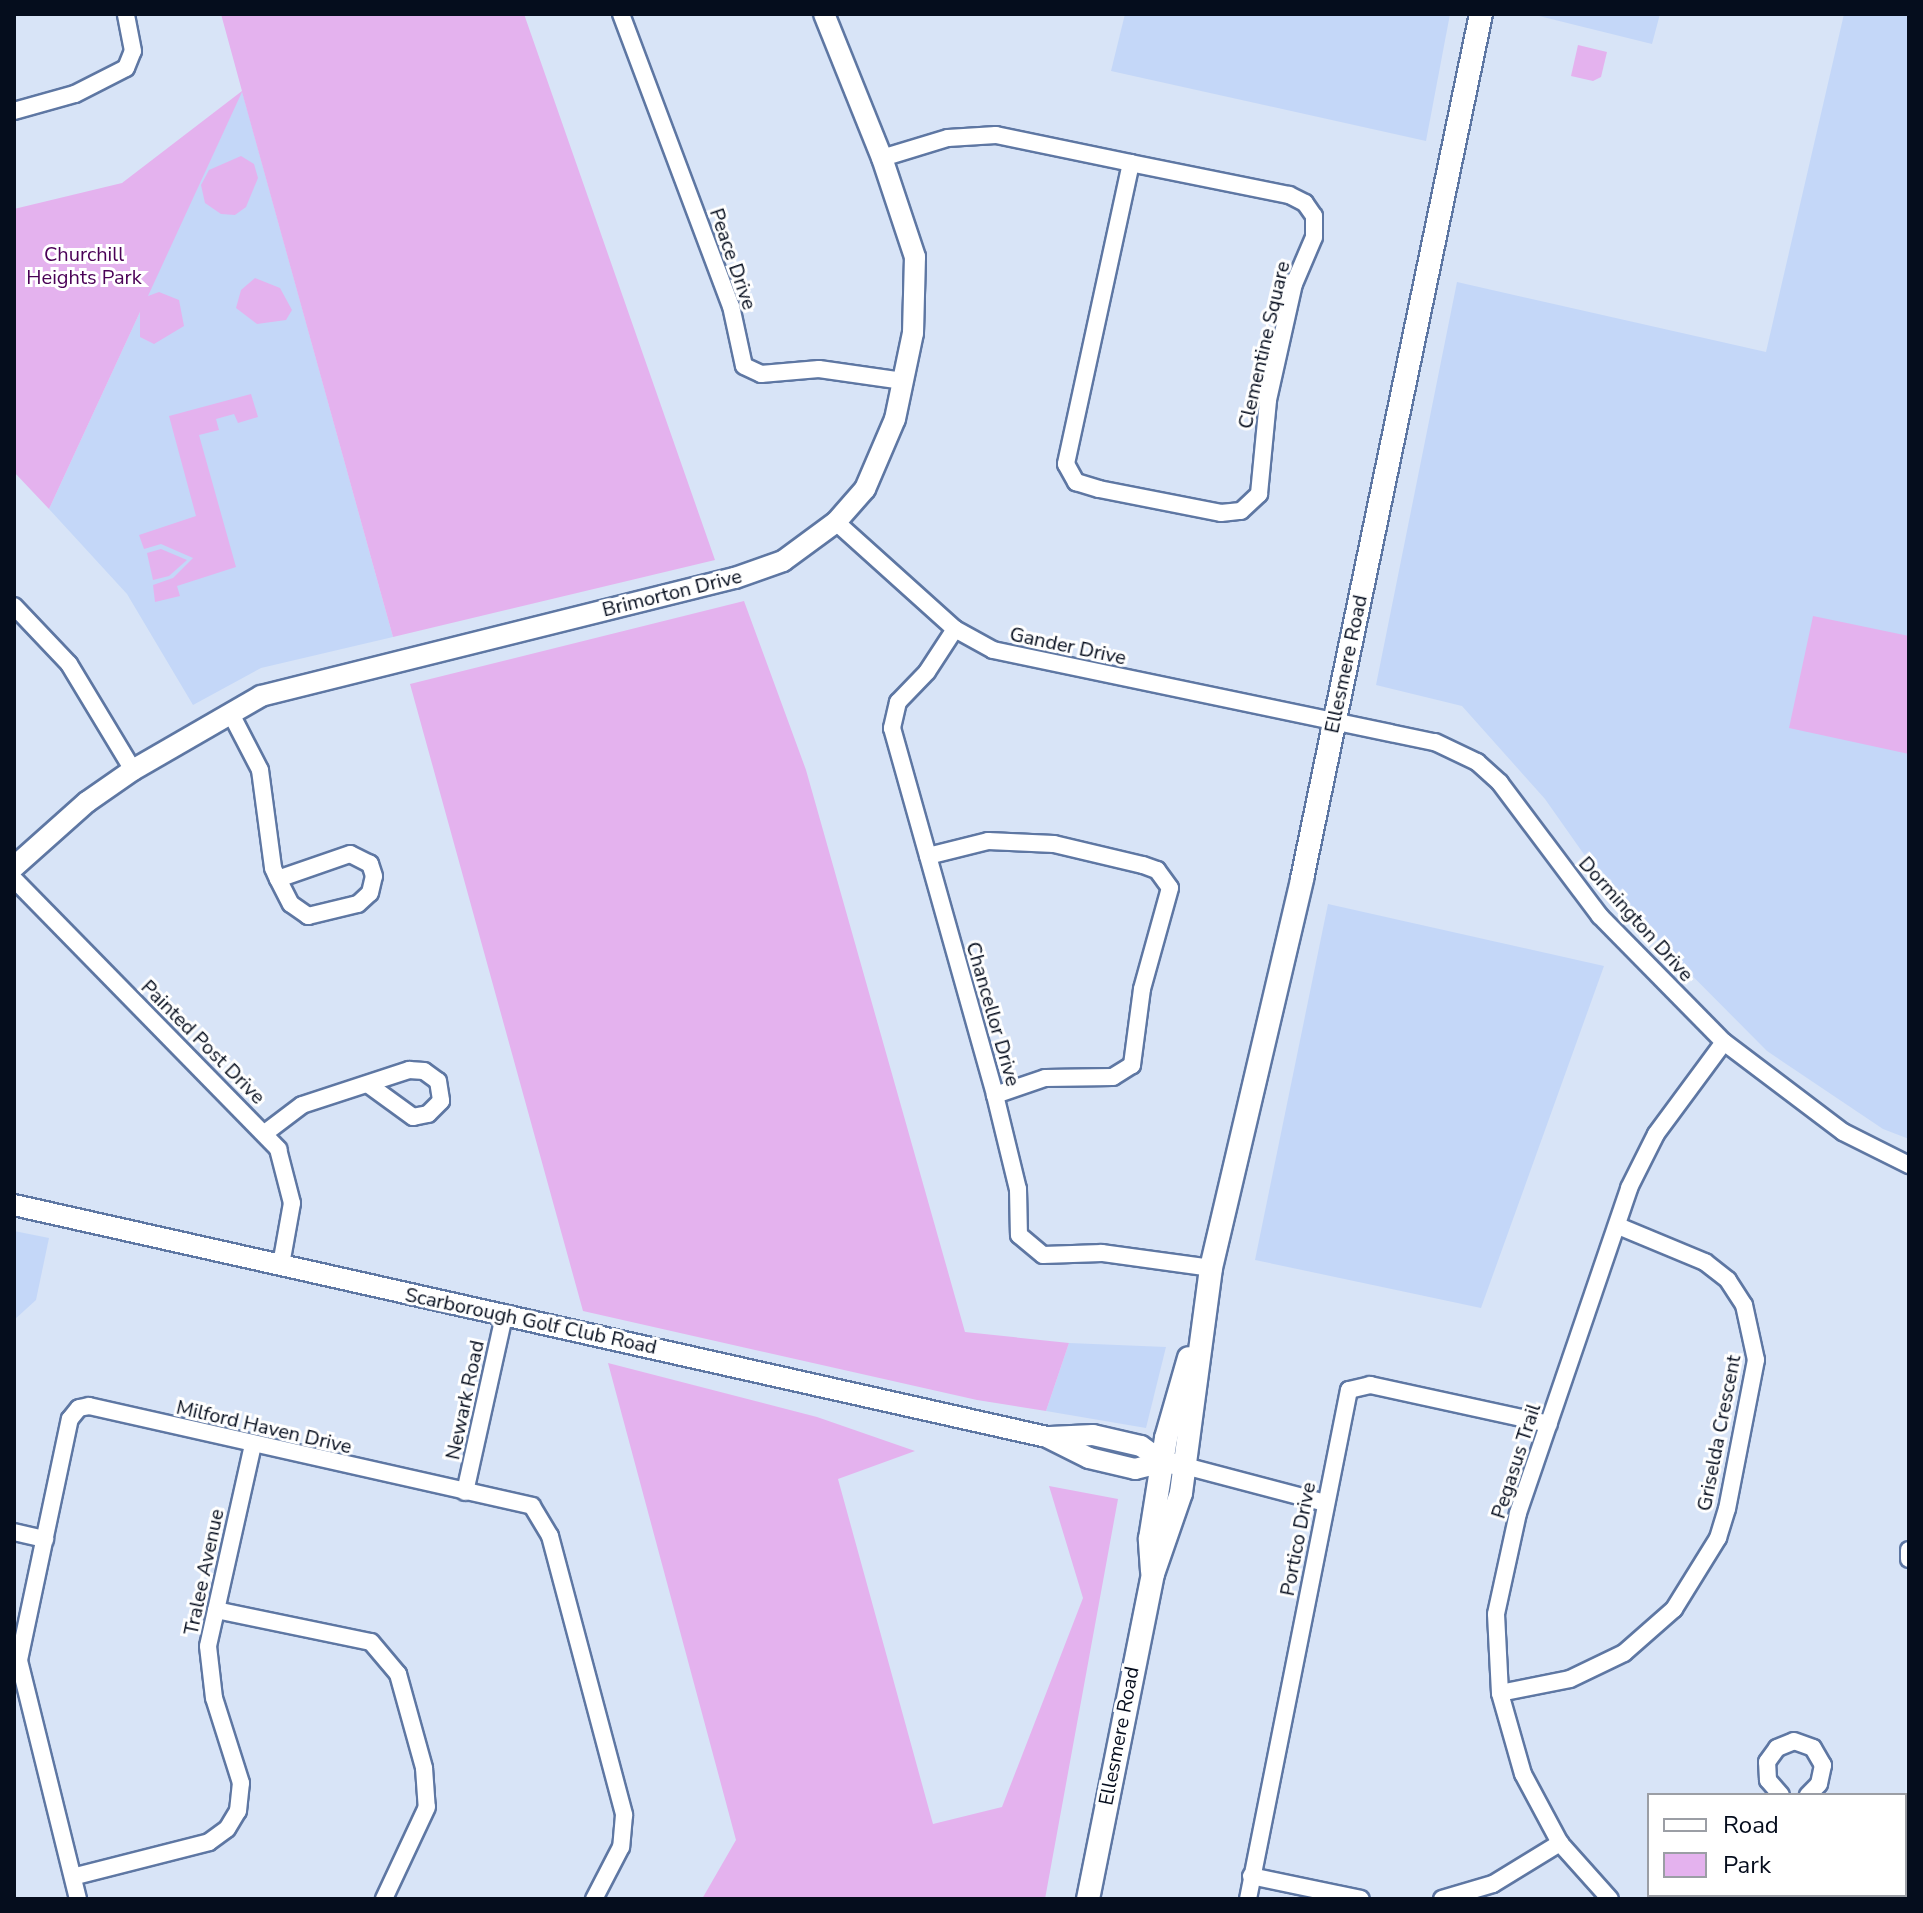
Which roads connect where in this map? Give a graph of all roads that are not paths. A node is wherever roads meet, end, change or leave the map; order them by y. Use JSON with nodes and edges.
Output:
{"nodes":[{"id":1,"x":126,"y":14,"type":"edge"},
{"id":2,"x":621,"y":14,"type":"edge"},
{"id":3,"x":824,"y":14,"type":"edge"},
{"id":4,"x":1481,"y":14,"type":"edge"},
{"id":5,"x":14,"y":111,"type":"edge"},
{"id":6,"x":882,"y":158,"type":"junction"},
{"id":7,"x":1131,"y":163,"type":"junction"},
{"id":8,"x":903,"y":381,"type":"junction"},
{"id":9,"x":836,"y":522,"type":"junction"},
{"id":10,"x":14,"y":606,"type":"edge"},
{"id":11,"x":955,"y":629,"type":"junction"},
{"id":12,"x":231,"y":714,"type":"junction"},
{"id":13,"x":1334,"y":723,"type":"junction"},
{"id":14,"x":133,"y":770,"type":"junction"},
{"id":15,"x":928,"y":856,"type":"junction"},
{"id":16,"x":14,"y":867,"type":"edge"},
{"id":17,"x":14,"y":879,"type":"edge"},
{"id":18,"x":278,"y":879,"type":"junction"},
{"id":19,"x":1724,"y":1042,"type":"junction"},
{"id":20,"x":369,"y":1085,"type":"dead end"},
{"id":21,"x":995,"y":1095,"type":"junction"},
{"id":22,"x":265,"y":1133,"type":"junction"},
{"id":23,"x":1909,"y":1165,"type":"edge"},
{"id":24,"x":14,"y":1205,"type":"edge"},
{"id":25,"x":1618,"y":1226,"type":"junction"},
{"id":26,"x":281,"y":1265,"type":"junction"},
{"id":27,"x":1211,"y":1268,"type":"junction"},
{"id":28,"x":1205,"y":1311,"type":"junction"},
{"id":29,"x":504,"y":1316,"type":"junction"},
{"id":30,"x":1549,"y":1424,"type":"junction"},
{"id":31,"x":253,"y":1445,"type":"junction"},
{"id":32,"x":1163,"y":1462,"type":"junction"},
{"id":33,"x":1185,"y":1466,"type":"junction"},
{"id":34,"x":465,"y":1492,"type":"junction"},
{"id":35,"x":1325,"y":1503,"type":"junction"},
{"id":36,"x":14,"y":1532,"type":"edge"},
{"id":37,"x":45,"y":1539,"type":"junction"},
{"id":38,"x":1909,"y":1550,"type":"edge"},
{"id":39,"x":1909,"y":1559,"type":"edge"},
{"id":40,"x":1153,"y":1574,"type":"junction"},
{"id":41,"x":216,"y":1610,"type":"junction"},
{"id":42,"x":1500,"y":1693,"type":"junction"},
{"id":43,"x":1779,"y":1793,"type":"edge"},
{"id":44,"x":1810,"y":1793,"type":"edge"},
{"id":45,"x":1560,"y":1843,"type":"junction"},
{"id":46,"x":76,"y":1876,"type":"junction"},
{"id":47,"x":1251,"y":1876,"type":"junction"},
{"id":48,"x":78,"y":1899,"type":"edge"},
{"id":49,"x":384,"y":1899,"type":"edge"},
{"id":50,"x":594,"y":1899,"type":"edge"},
{"id":51,"x":1088,"y":1899,"type":"edge"},
{"id":52,"x":1248,"y":1899,"type":"edge"},
{"id":53,"x":1361,"y":1899,"type":"edge"},
{"id":54,"x":1442,"y":1899,"type":"edge"},
{"id":55,"x":1610,"y":1899,"type":"edge"}],
"edges":[{"from":1,"to":5,"type":"street"},
{"from":2,"to":8,"type":"street","name":"Peace Drive"},
{"from":3,"to":6,"type":"street","name":"Brimorton Drive"},
{"from":4,"to":13,"type":"main road","name":"Ellesmere Road"},
{"from":6,"to":7,"type":"street","name":"Clementine Square"},
{"from":6,"to":8,"type":"street","name":"Brimorton Drive"},
{"from":7,"to":7,"type":"street","name":"Clementine Square"},
{"from":8,"to":9,"type":"street","name":"Brimorton Drive"},
{"from":9,"to":11,"type":"street","name":"Gander Drive"},
{"from":9,"to":12,"type":"street","name":"Brimorton Drive"},
{"from":10,"to":14,"type":"street"},
{"from":11,"to":13,"type":"street","name":"Gander Drive"},
{"from":11,"to":15,"type":"street","name":"Chancellor Drive"},
{"from":12,"to":14,"type":"street","name":"Brimorton Drive"},
{"from":12,"to":18,"type":"street"},
{"from":13,"to":19,"type":"street","name":"Dormington Drive"},
{"from":13,"to":27,"type":"main road","name":"Ellesmere Road"},
{"from":14,"to":16,"type":"street","name":"Brimorton Drive"},
{"from":15,"to":21,"type":"street","name":"Chancellor Drive"},
{"from":15,"to":21,"type":"street"},
{"from":17,"to":22,"type":"street","name":"Painted Post Drive"},
{"from":18,"to":18,"type":"street"},
{"from":19,"to":23,"type":"street","name":"Dormington Drive"},
{"from":19,"to":25,"type":"street","name":"Pegasus Trail"},
{"from":20,"to":22,"type":"street"},
{"from":21,"to":27,"type":"street","name":"Chancellor Drive"},
{"from":22,"to":26,"type":"street","name":"Painted Post Drive"},
{"from":24,"to":26,"type":"street","name":"Scarborough Golf Club Road"},
{"from":25,"to":30,"type":"street","name":"Pegasus Trail"},
{"from":25,"to":42,"type":"street","name":"Griselda Crescent"},
{"from":26,"to":29,"type":"street","name":"Scarborough Golf Club Road"},
{"from":27,"to":28,"type":"main road","name":"Ellesmere Road"},
{"from":28,"to":32,"type":"main road","name":"Ellesmere Road"},
{"from":28,"to":33,"type":"main road","name":"Ellesmere Road"},
{"from":29,"to":32,"type":"street","name":"Scarborough Golf Club Road"},
{"from":29,"to":34,"type":"street","name":"Newark Road"},
{"from":30,"to":35,"type":"street","name":"Portico Drive"},
{"from":30,"to":42,"type":"street","name":"Pegasus Trail"},
{"from":31,"to":34,"type":"street","name":"Milford Haven Drive"},
{"from":31,"to":37,"type":"street","name":"Milford Haven Drive"},
{"from":31,"to":41,"type":"street","name":"Tralee Avenue"},
{"from":32,"to":33,"type":"street","name":"Scarborough Golf Club Road"},
{"from":32,"to":40,"type":"main road","name":"Ellesmere Road"},
{"from":33,"to":35,"type":"street"},
{"from":33,"to":40,"type":"main road","name":"Ellesmere Road"},
{"from":34,"to":50,"type":"street","name":"Milford Haven Drive"},
{"from":35,"to":47,"type":"street","name":"Portico Drive"},
{"from":36,"to":37,"type":"street"},
{"from":37,"to":46,"type":"street","name":"Milford Haven Drive"},
{"from":38,"to":39,"type":"street"},
{"from":40,"to":51,"type":"main road","name":"Ellesmere Road"},
{"from":41,"to":46,"type":"street","name":"Tralee Avenue"},
{"from":41,"to":49,"type":"street"},
{"from":42,"to":45,"type":"street","name":"Pegasus Trail"},
{"from":43,"to":44,"type":"street"},
{"from":45,"to":54,"type":"street"},
{"from":45,"to":55,"type":"street","name":"Pegasus Trail"},
{"from":46,"to":48,"type":"street","name":"Milford Haven Drive"},
{"from":47,"to":52,"type":"street","name":"Portico Drive"},
{"from":47,"to":53,"type":"street"}]}
